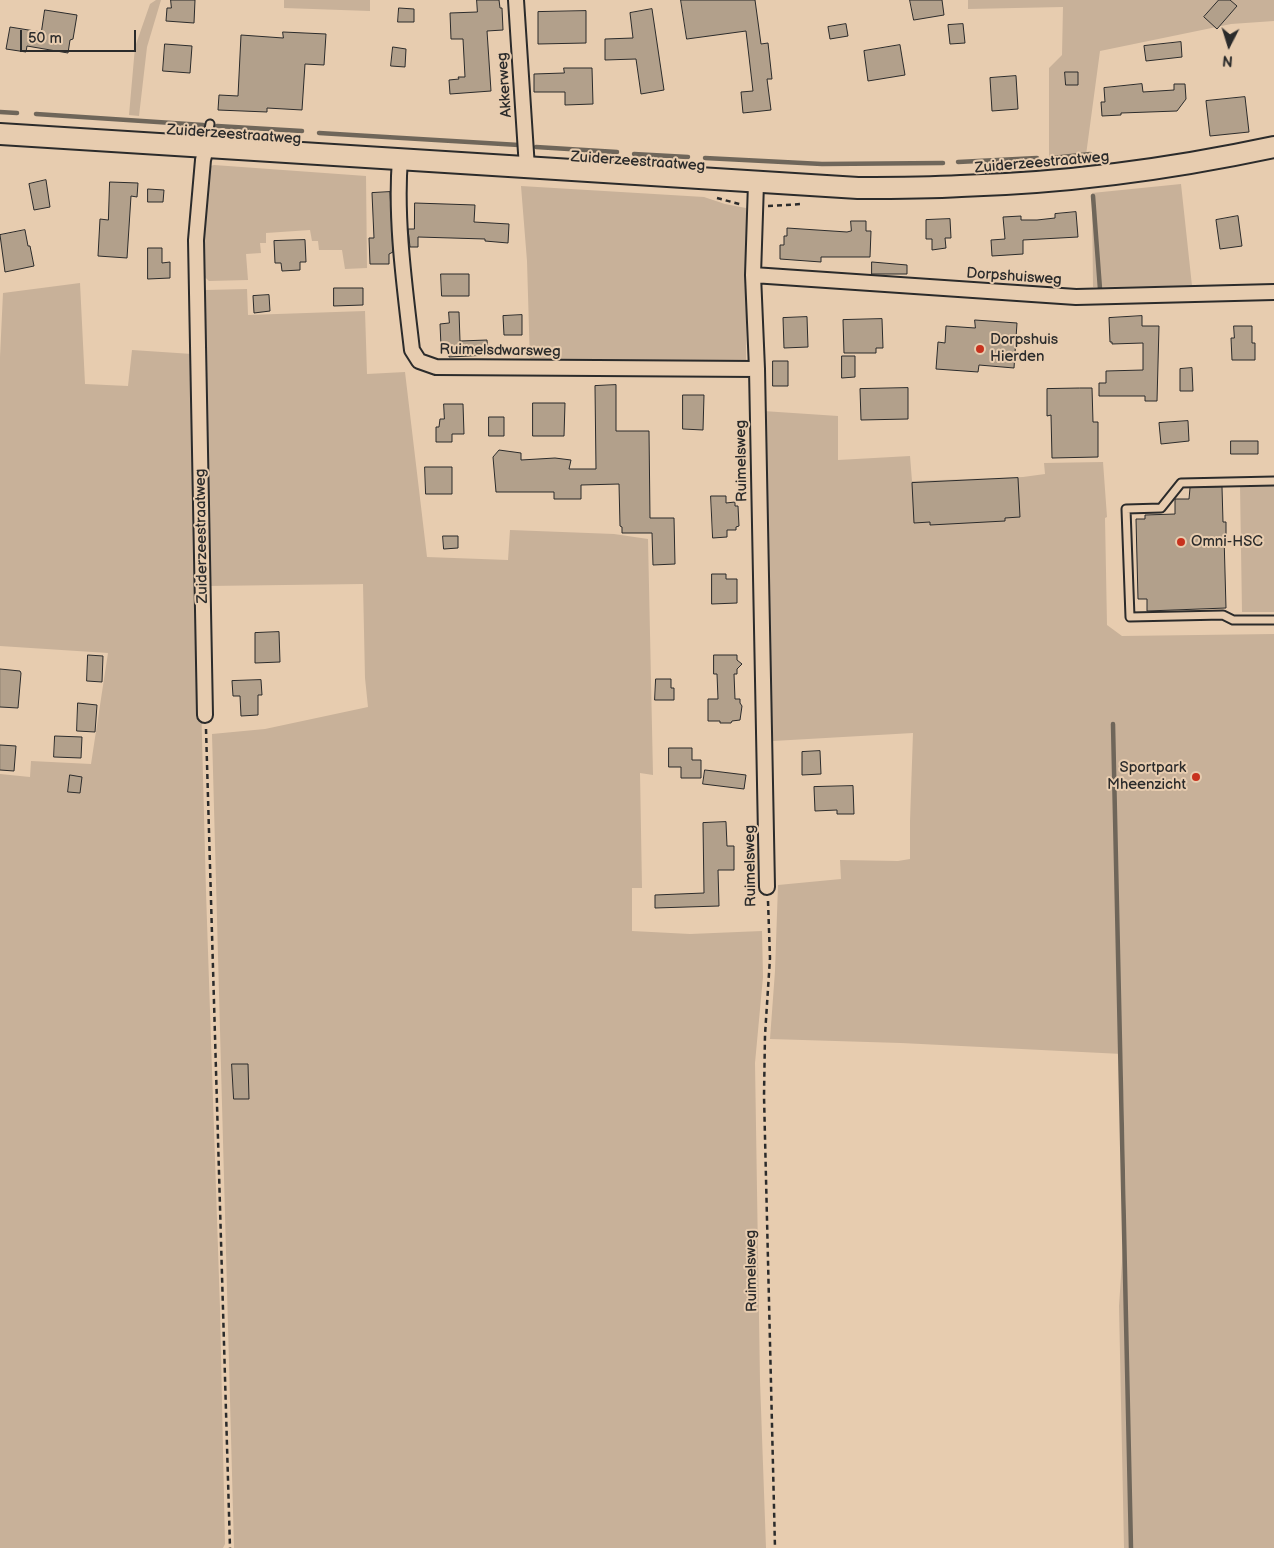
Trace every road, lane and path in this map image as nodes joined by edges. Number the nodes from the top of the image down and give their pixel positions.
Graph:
1 (516, 0) edge
2 (210, 124) dead end
3 (0, 134) edge
4 (1274, 147) edge
5 (206, 148) junction
6 (400, 159) junction
7 (527, 168) junction
8 (756, 183) junction
9 (753, 275) junction
10 (1274, 292) edge
11 (757, 369) junction
12 (1274, 481) edge
13 (1274, 620) edge
14 (205, 715) joint
15 (767, 887) joint
16 (230, 1548) edge
17 (775, 1548) edge

1 - 7 street, Akkerweg
2 - 5 lane
3 - 5 main road, Zuiderzeestraatweg
4 - 8 main road, Zuiderzeestraatweg
5 - 6 main road, Zuiderzeestraatweg
5 - 14 street, Zuiderzeestraatweg
6 - 7 main road, Zuiderzeestraatweg
6 - 11 street, Ruimelsdwarsweg
7 - 8 main road, Zuiderzeestraatweg
8 - 9 street, Ruimelsweg
9 - 10 street, Dorpshuisweg
9 - 11 street, Ruimelsweg
11 - 15 street, Ruimelsweg
12 - 13 lane
14 - 16 path
15 - 17 path, Ruimelsweg

